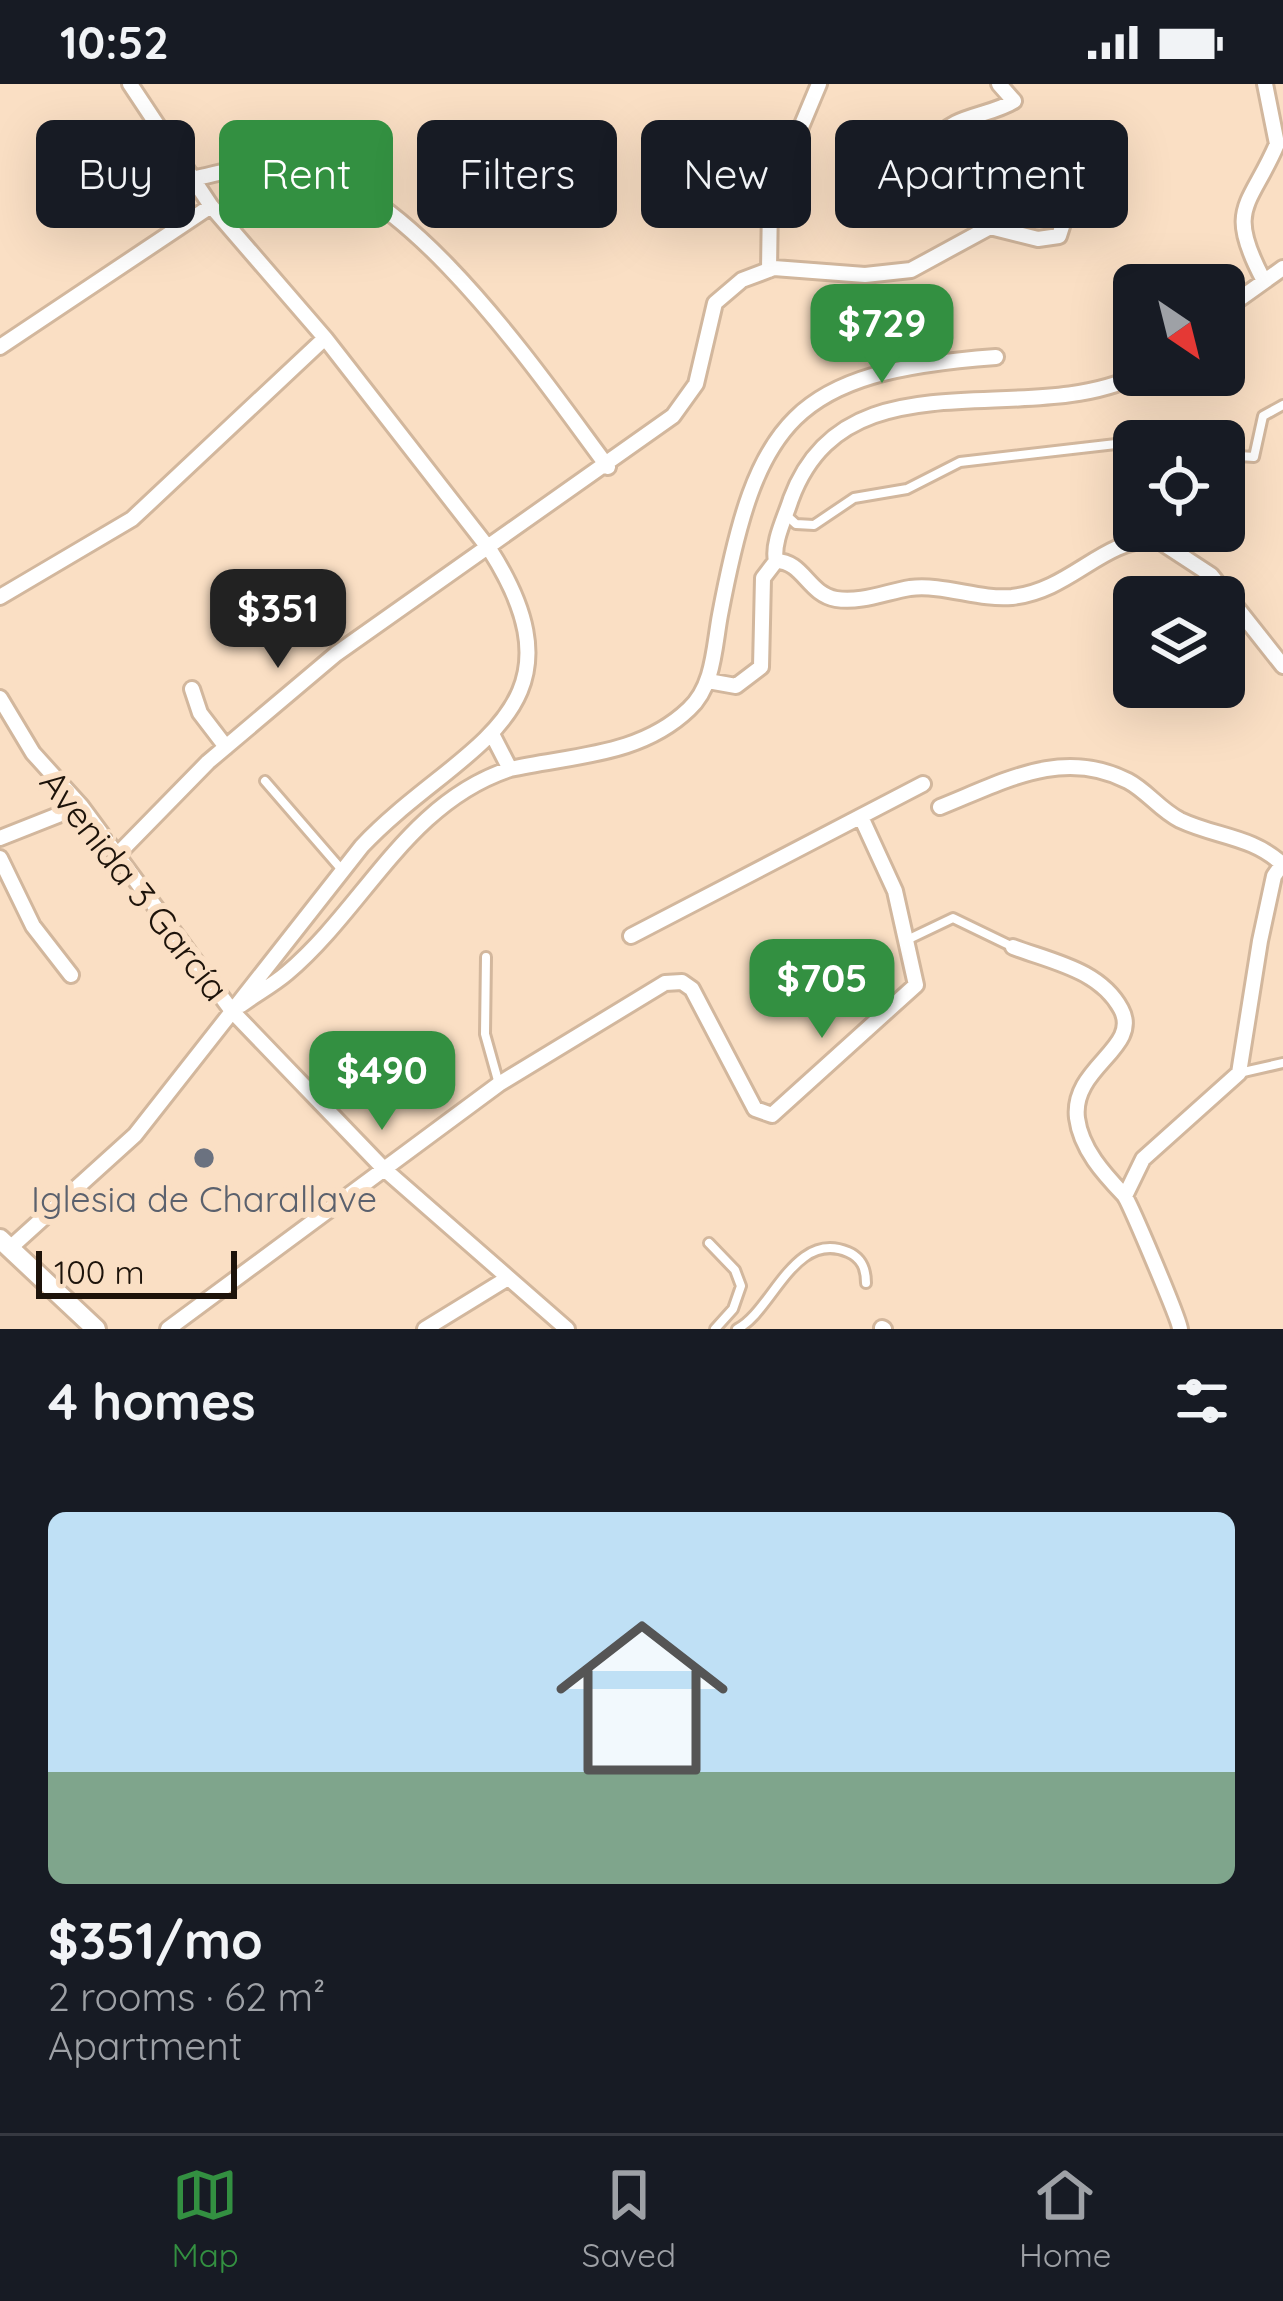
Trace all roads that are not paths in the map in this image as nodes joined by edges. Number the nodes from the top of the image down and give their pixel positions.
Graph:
1 (130, 84) edge
2 (819, 84) edge
3 (999, 84) edge
4 (1265, 84) edge
5 (153, 120) edge
6 (195, 179) edge
7 (195, 183) edge
8 (212, 206) junction
9 (1283, 268) edge
10 (769, 270) junction
11 (1263, 279) junction
12 (1245, 293) edge
13 (326, 338) junction
14 (0, 347) edge
15 (996, 357) dead end
16 (1113, 381) edge
17 (1283, 405) edge
18 (1113, 444) edge
19 (1245, 456) edge
20 (608, 466) junction
21 (786, 515) junction
22 (490, 550) junction
23 (776, 561) junction
24 (0, 597) edge
25 (1283, 666) edge
26 (708, 681) junction
27 (192, 689) dead end
28 (0, 698) edge
29 (493, 736) junction
30 (226, 747) junction
31 (510, 769) junction
32 (265, 781) dead end
33 (923, 784) dead end
34 (81, 806) junction
35 (940, 807) dead end
36 (862, 817) junction
37 (0, 838) edge
38 (117, 855) junction
39 (0, 858) edge
40 (1283, 864) edge
41 (342, 870) junction
42 (631, 936) dead end
43 (909, 939) junction
44 (1013, 947) joint
45 (486, 958) dead end
46 (71, 975) dead end
47 (232, 1011) junction
48 (1283, 1063) edge
49 (1238, 1073) junction
50 (499, 1084) junction
51 (383, 1168) junction
52 (1125, 1196) junction
53 (710, 1243) dead end
54 (5, 1244) edge
55 (508, 1278) junction
56 (866, 1283) dead end
57 (717, 1328) edge
58 (96, 1329) edge
59 (168, 1329) edge
60 (425, 1329) edge
61 (567, 1329) edge
62 (737, 1329) edge
63 (1180, 1329) edge

1 - 5 street
2 - 10 street
3 - 10 street
4 - 11 street
6 - 20 street
7 - 8 street
8 - 13 street
8 - 14 street
9 - 11 street
10 - 20 street
11 - 12 street
13 - 22 street
13 - 24 street
15 - 26 street
16 - 21 street
17 - 19 lane
18 - 21 lane
20 - 22 street
21 - 23 street
22 - 29 street
22 - 30 street
23 - 25 street
23 - 26 street
26 - 31 street
27 - 30 street
28 - 34 street, Avenida 3 García
29 - 31 street
29 - 41 street
30 - 38 street
31 - 47 street
32 - 41 lane
33 - 36 street
34 - 37 street
34 - 38 street, Avenida 3 García
35 - 40 street
36 - 42 street
36 - 43 street
38 - 47 street, Avenida 3 García
39 - 46 street
40 - 49 street
41 - 47 street
43 - 44 lane
43 - 50 street
44 - 52 street
45 - 50 lane
47 - 51 street, Avenida 3 García
47 - 54 street
48 - 49 lane
49 - 52 street
50 - 51 street
51 - 55 street, Avenida 3 García
51 - 59 street
52 - 63 street
53 - 57 lane
54 - 58 street
55 - 60 street
55 - 61 street, Avenida 3 García
56 - 62 lane

